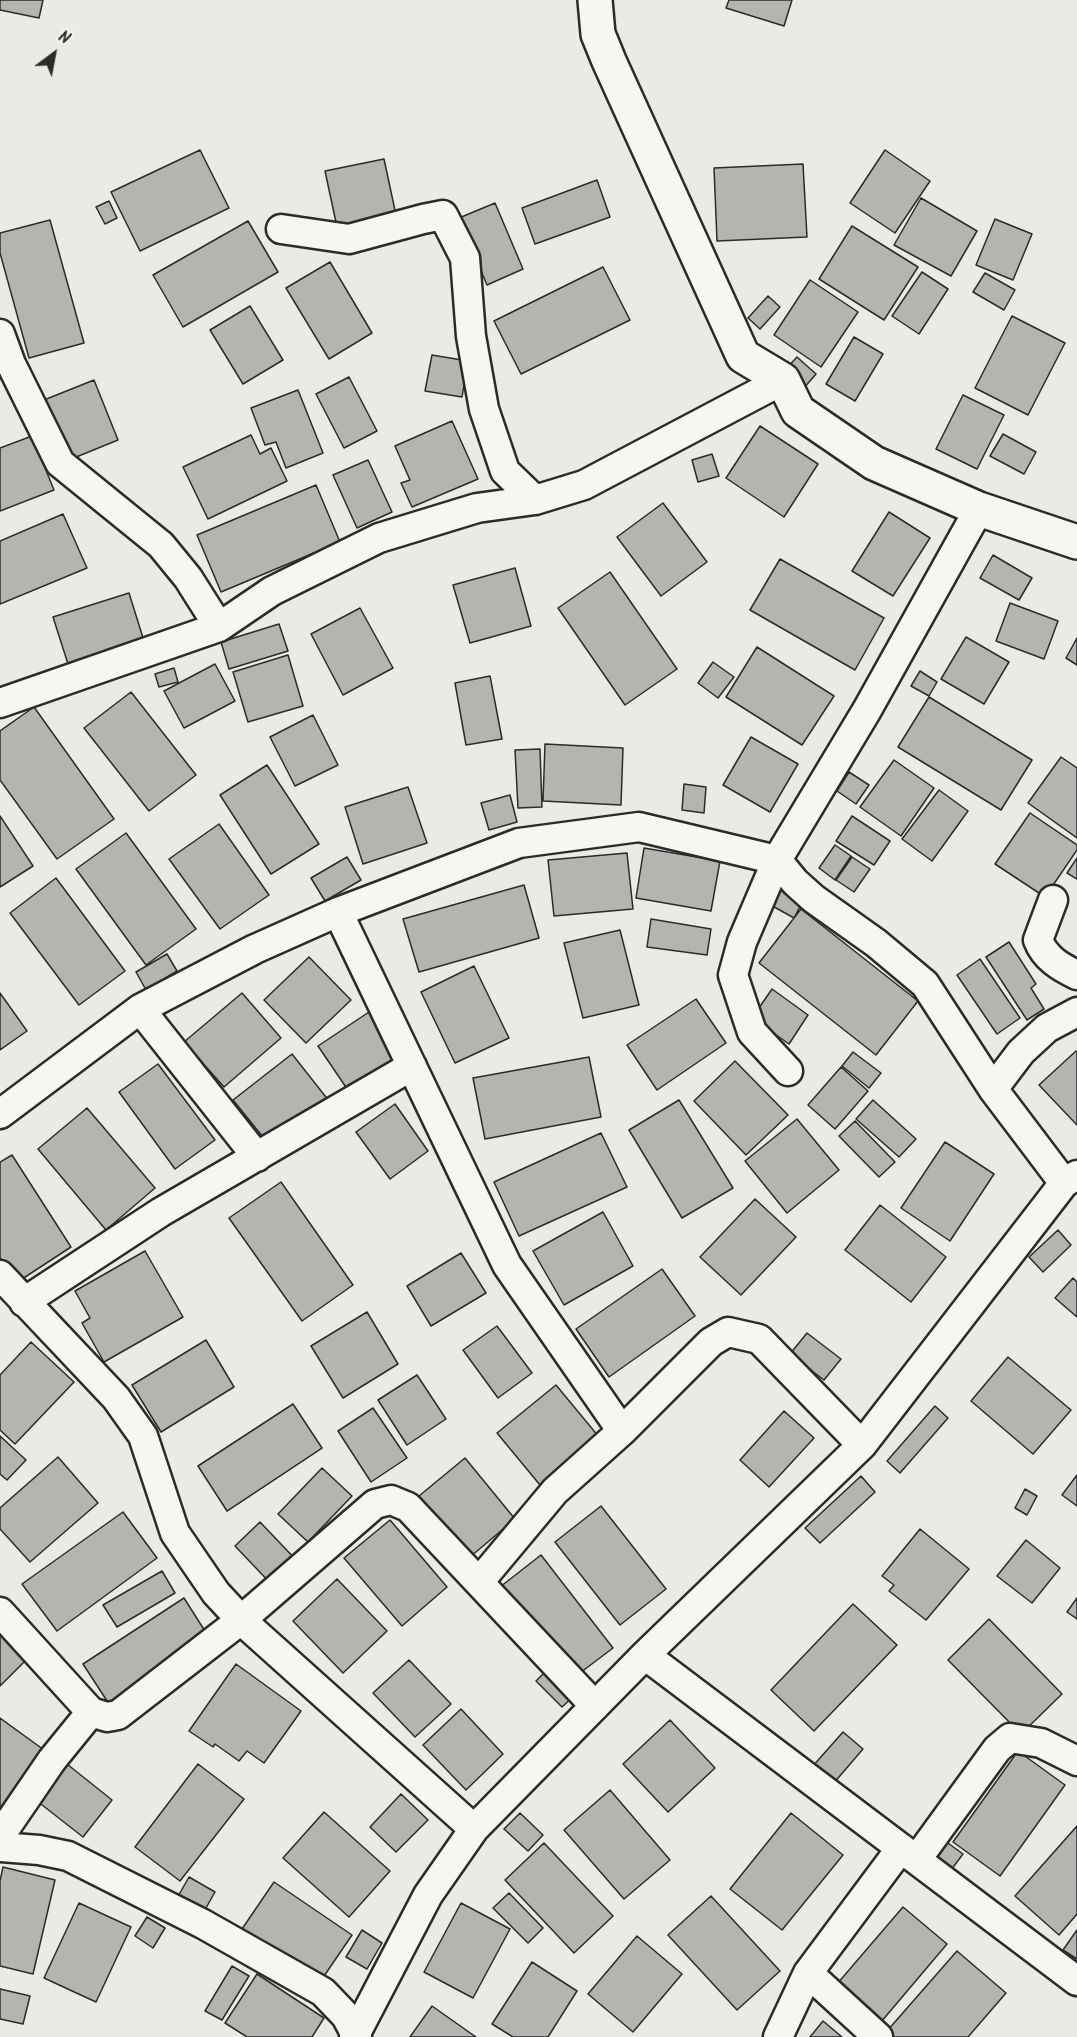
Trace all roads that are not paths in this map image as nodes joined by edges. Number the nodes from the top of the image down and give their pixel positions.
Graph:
1 (595, 0) edge
2 (281, 229) dead end
3 (0, 334) edge
4 (783, 380) junction
5 (535, 500) junction
6 (979, 509) junction
7 (1077, 542) edge
8 (219, 627) junction
9 (0, 703) edge
10 (777, 860) junction
11 (1053, 900) dead end
12 (338, 912) junction
13 (1077, 975) edge
14 (140, 1009) junction
15 (1077, 1012) edge
16 (412, 1066) junction
17 (788, 1071) dead end
18 (993, 1089) junction
19 (0, 1114) edge
20 (257, 1157) junction
21 (1070, 1179) edge
22 (0, 1275) edge
23 (24, 1302) junction
24 (622, 1431) junction
25 (862, 1445) junction
26 (479, 1582) junction
27 (0, 1612) edge
28 (241, 1620) junction
29 (645, 1655) junction
30 (595, 1707) junction
31 (91, 1712) junction
32 (1076, 1759) edge
33 (474, 1828) junction
34 (0, 1836) edge
35 (0, 1847) edge
36 (909, 1853) junction
37 (808, 1973) junction
38 (1077, 1981) edge
39 (356, 2037) edge
40 (778, 2037) edge
41 (878, 2037) edge

1 - 4 street
2 - 5 street
3 - 8 street
4 - 5 street
4 - 6 street
5 - 8 street
6 - 7 street
6 - 10 street
8 - 9 street
10 - 12 street
10 - 17 street
10 - 18 street
11 - 13 street
12 - 14 street
12 - 16 street
14 - 19 street
14 - 20 street
15 - 18 street
16 - 20 street
16 - 24 street
18 - 21 street
20 - 23 street
21 - 25 street
22 - 23 street
23 - 28 street
24 - 25 street
24 - 26 street
25 - 29 street
26 - 28 street
26 - 30 street
27 - 31 street
28 - 31 street
28 - 33 street
29 - 30 street
29 - 36 street
30 - 33 street
31 - 34 street
32 - 36 street
33 - 39 street
35 - 39 street
36 - 37 street
36 - 38 street
37 - 40 street
37 - 41 street

